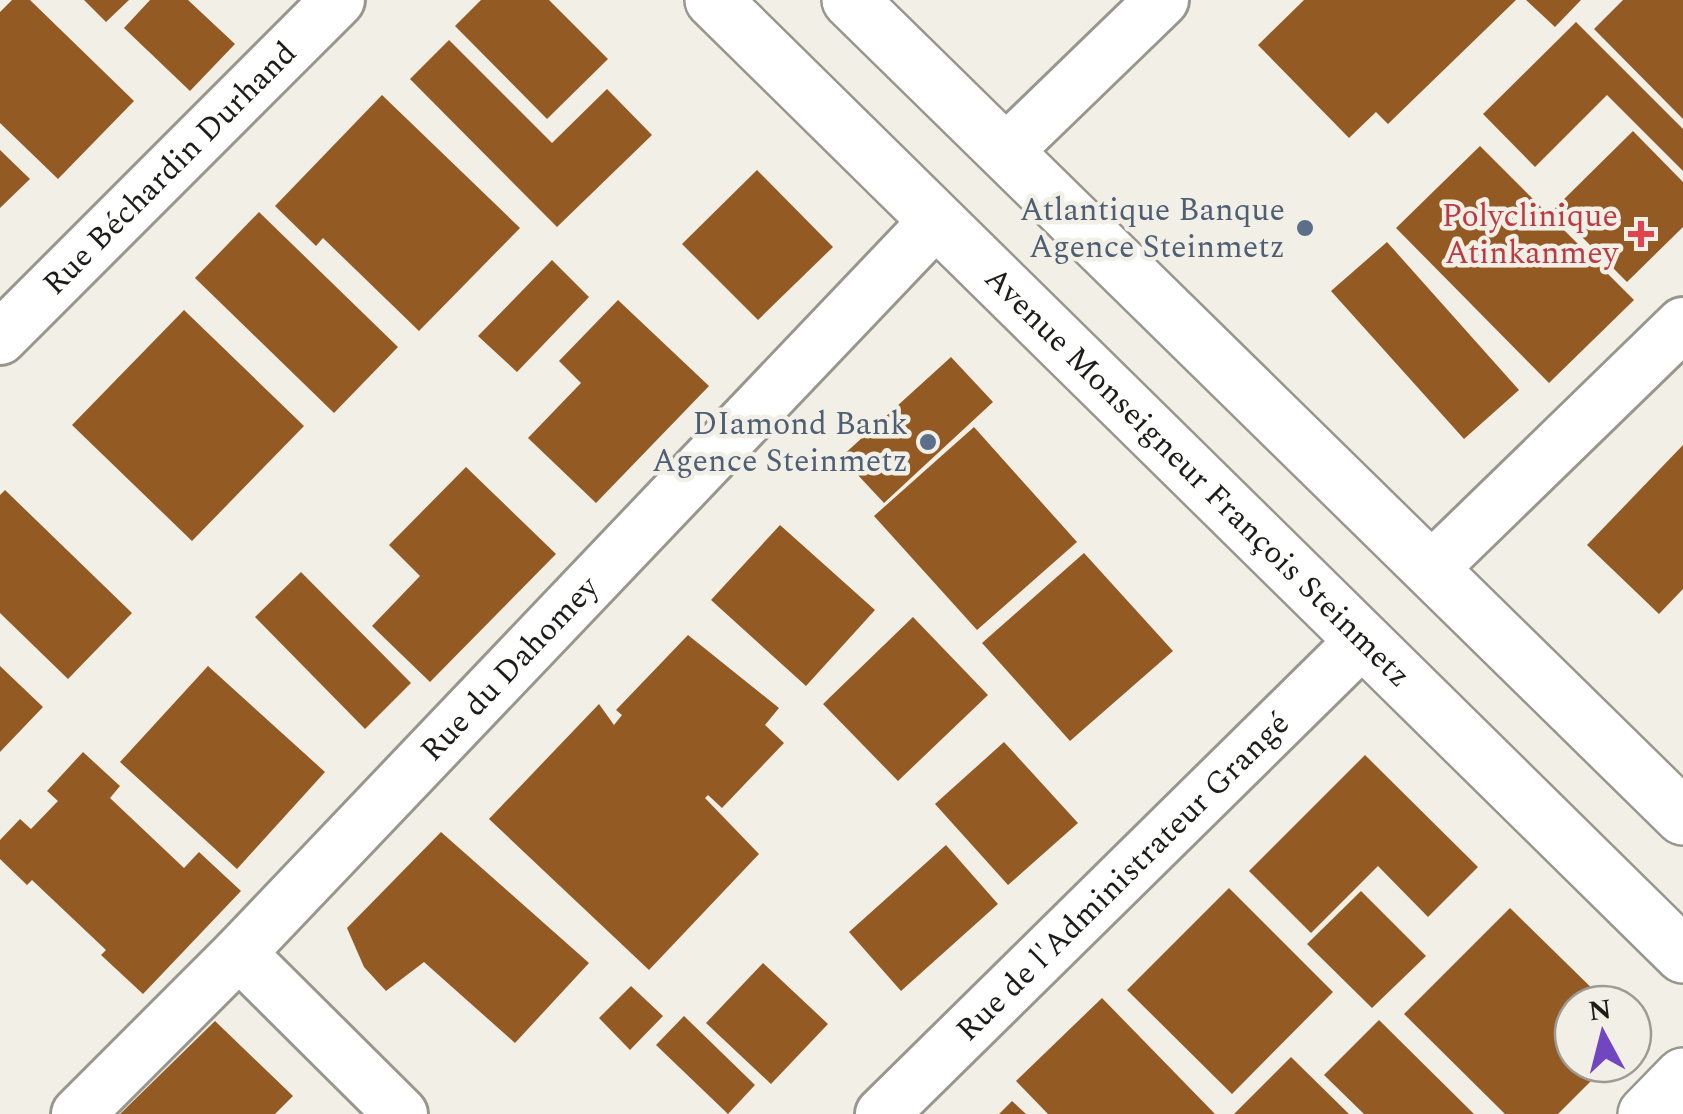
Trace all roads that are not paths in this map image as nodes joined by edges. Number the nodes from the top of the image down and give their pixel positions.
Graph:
1 (338, 0) edge
2 (713, 0) edge
3 (850, 0) edge
4 (1162, 0) edge
5 (1004, 152) junction
6 (936, 221) junction
7 (1683, 324) edge
8 (0, 338) edge
9 (1431, 569) junction
10 (1363, 640) junction
11 (1683, 817) edge
12 (239, 953) junction
13 (1683, 955) edge
14 (1683, 1076) edge
15 (78, 1114) edge
16 (401, 1114) edge
17 (882, 1114) edge
18 (1646, 1114) edge

1 - 8 street, Rue Béchardin Durhand
2 - 6 main road, Avenue Monseigneur François Steinmetz
3 - 5 main road
4 - 5 street
5 - 9 main road
6 - 10 main road, Avenue Monseigneur François Steinmetz
6 - 12 street, Rue du Dahomey
7 - 9 street
9 - 11 main road
10 - 13 main road, Avenue Monseigneur François Steinmetz
10 - 17 street, Rue de l'Administrateur Grangé
12 - 15 street, Rue du Dahomey
12 - 16 street
14 - 18 main road

